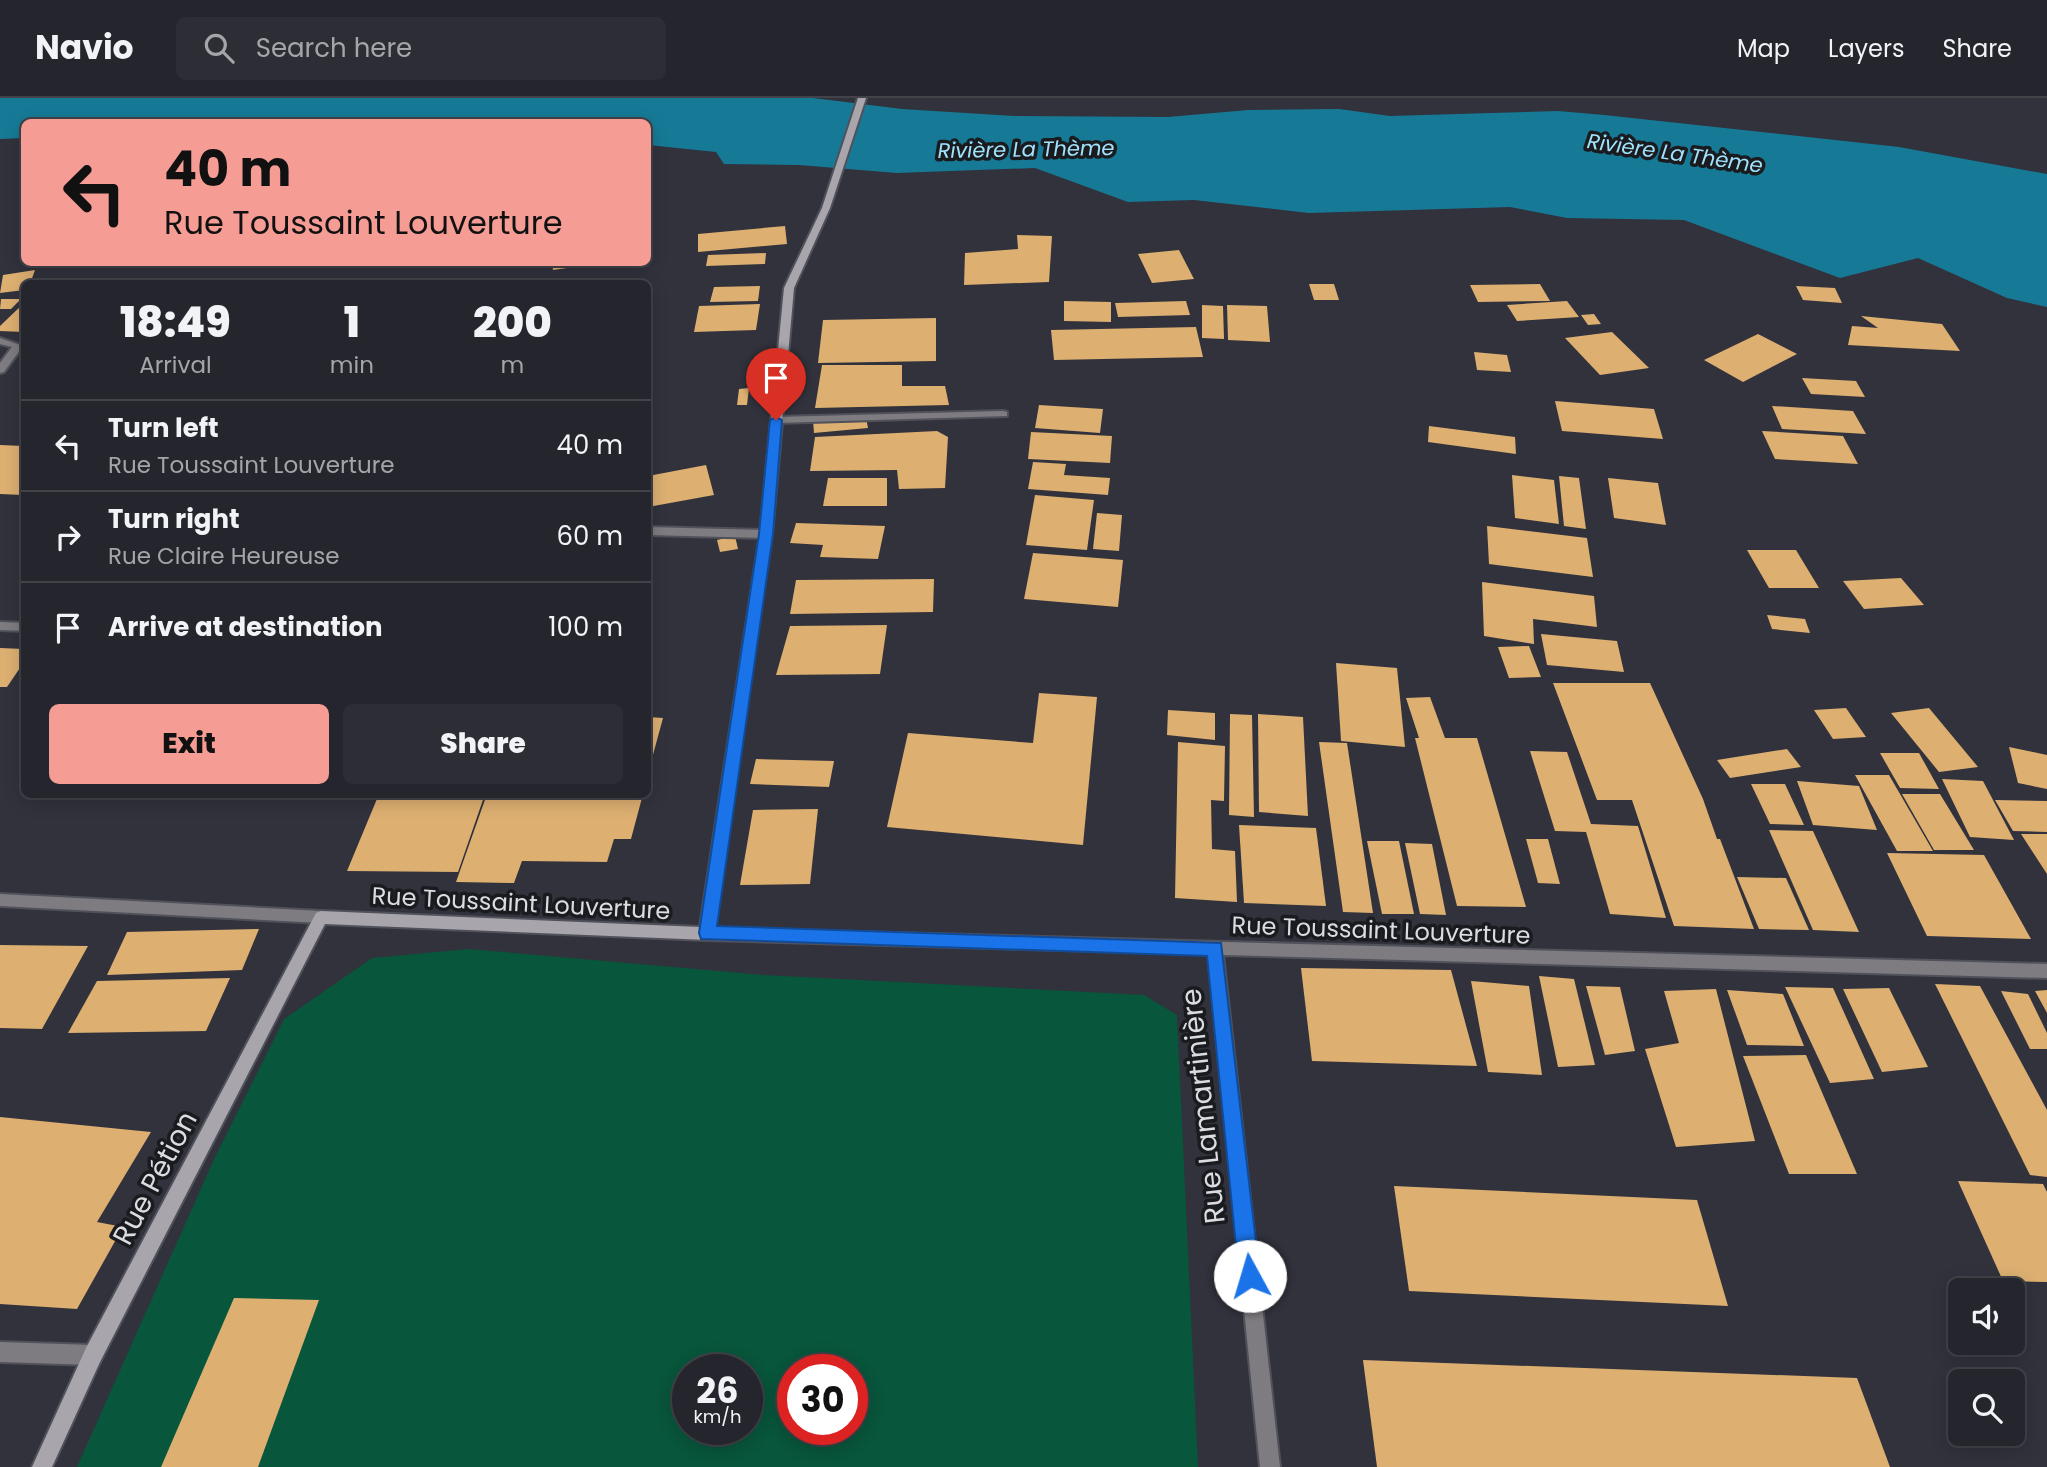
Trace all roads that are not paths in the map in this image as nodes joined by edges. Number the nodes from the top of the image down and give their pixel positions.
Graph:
1 (862, 98) edge
2 (0, 341) edge
3 (0, 370) edge
4 (1003, 414) dead end
5 (776, 420) junction
6 (651, 531) edge
7 (766, 534) junction
8 (0, 626) edge
9 (21, 626) edge
10 (0, 900) edge
11 (321, 917) junction
12 (707, 933) junction
13 (1215, 949) junction
14 (2047, 971) edge
15 (0, 1352) edge
16 (93, 1355) junction
17 (43, 1467) edge
18 (1270, 1467) edge

1 - 5 main road
2 - 3 street
4 - 5 street
5 - 7 main road
6 - 7 street
7 - 12 main road
8 - 9 street
10 - 11 street, Rue Toussaint Louverture
11 - 12 main road, Rue Toussaint Louverture
11 - 16 main road, Rue Pétion
12 - 13 street, Rue Toussaint Louverture
13 - 14 street, Rue Toussaint Louverture
13 - 18 street, Rue Lamartinière
15 - 16 street
16 - 17 main road, Rue Pétion

